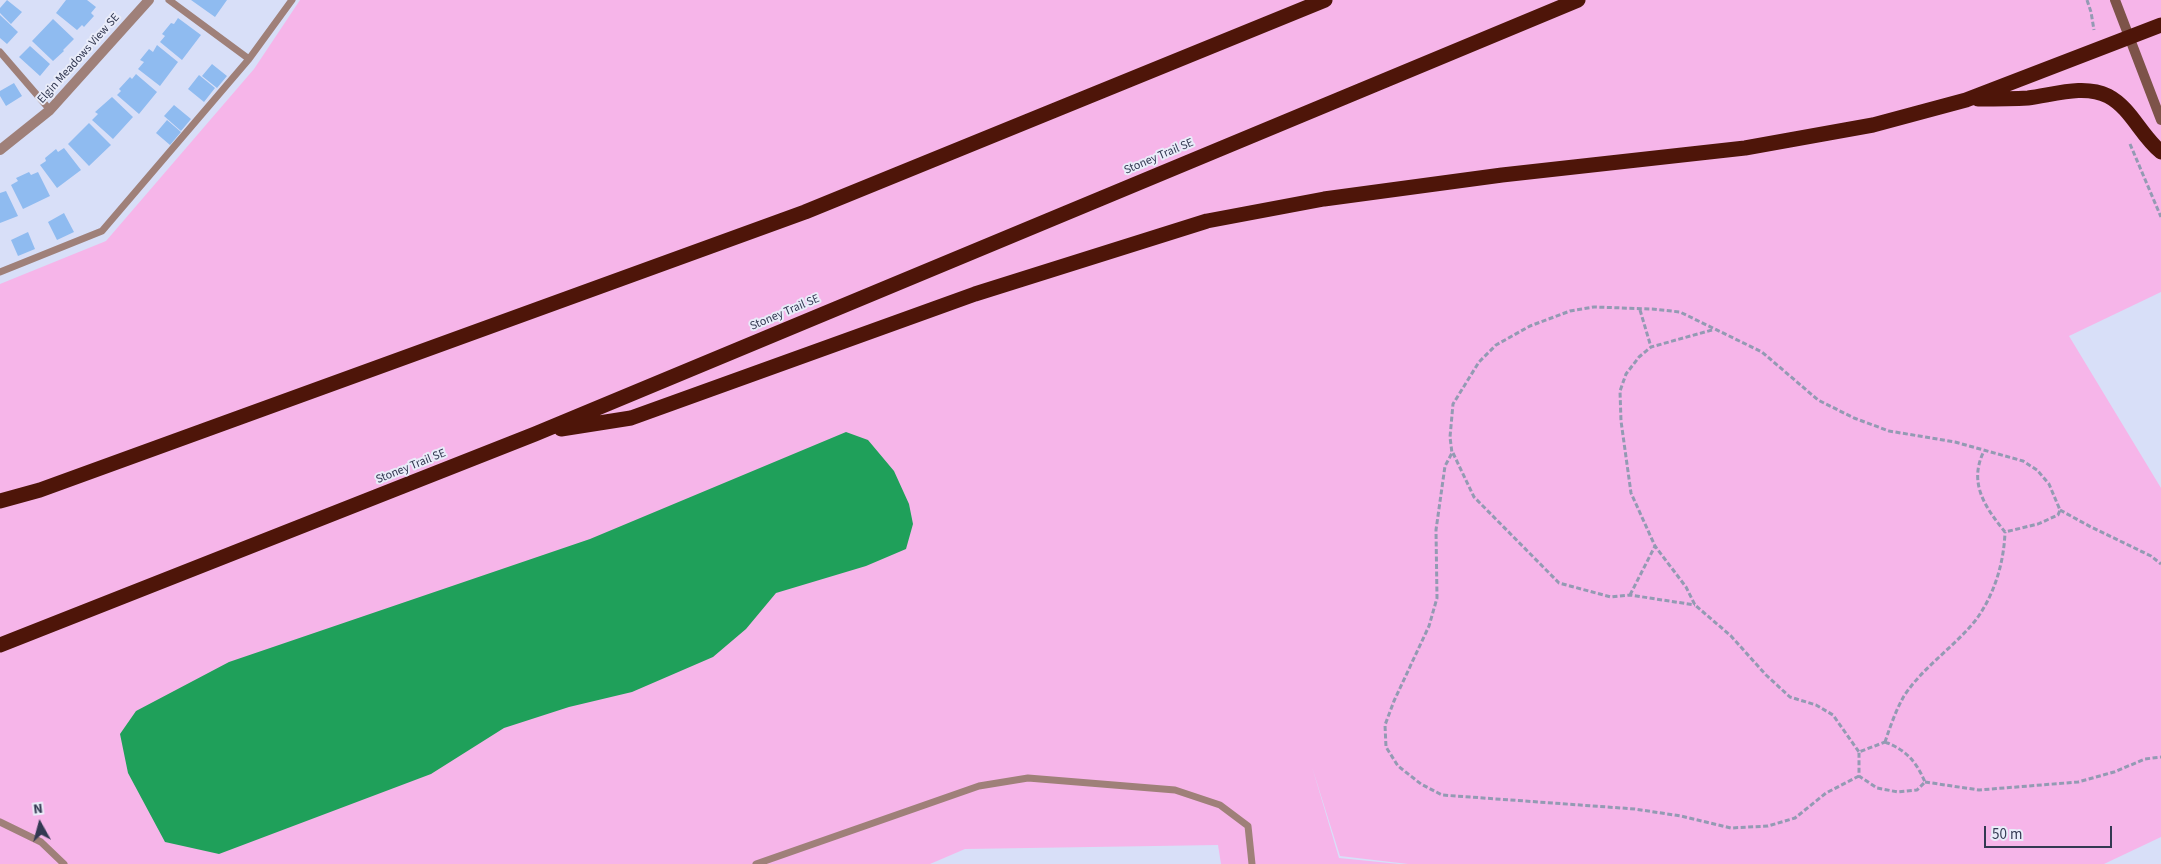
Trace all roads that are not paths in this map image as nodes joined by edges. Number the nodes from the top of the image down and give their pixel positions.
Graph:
1 (148, 0) edge
2 (169, 0) edge
3 (292, 0) edge
4 (1325, 0) edge
5 (1578, 0) edge
6 (2115, 0) edge
7 (2161, 25) edge
8 (2129, 37) junction
9 (0, 52) edge
10 (249, 59) junction
11 (1966, 100) junction
12 (50, 110) junction
13 (2161, 120) edge
14 (0, 150) edge
15 (2161, 152) edge
16 (0, 272) edge
17 (535, 434) junction
18 (40, 490) junction
19 (0, 501) edge
20 (0, 508) edge
21 (0, 645) edge
22 (0, 822) edge
23 (64, 864) edge
24 (756, 864) edge
25 (1252, 864) edge

1 - 12 street, Elgin Meadows View SE
2 - 10 lane
3 - 10 lane
4 - 18 highway
5 - 17 highway, Stoney Trail SE
6 - 8 main road
7 - 8 highway
8 - 11 highway
8 - 13 main road
9 - 12 lane
10 - 16 lane
11 - 15 highway
11 - 17 highway
12 - 14 street, Elgin Meadows View SE
17 - 21 highway, Stoney Trail SE
18 - 19 highway
18 - 20 highway
22 - 23 lane
24 - 25 lane

